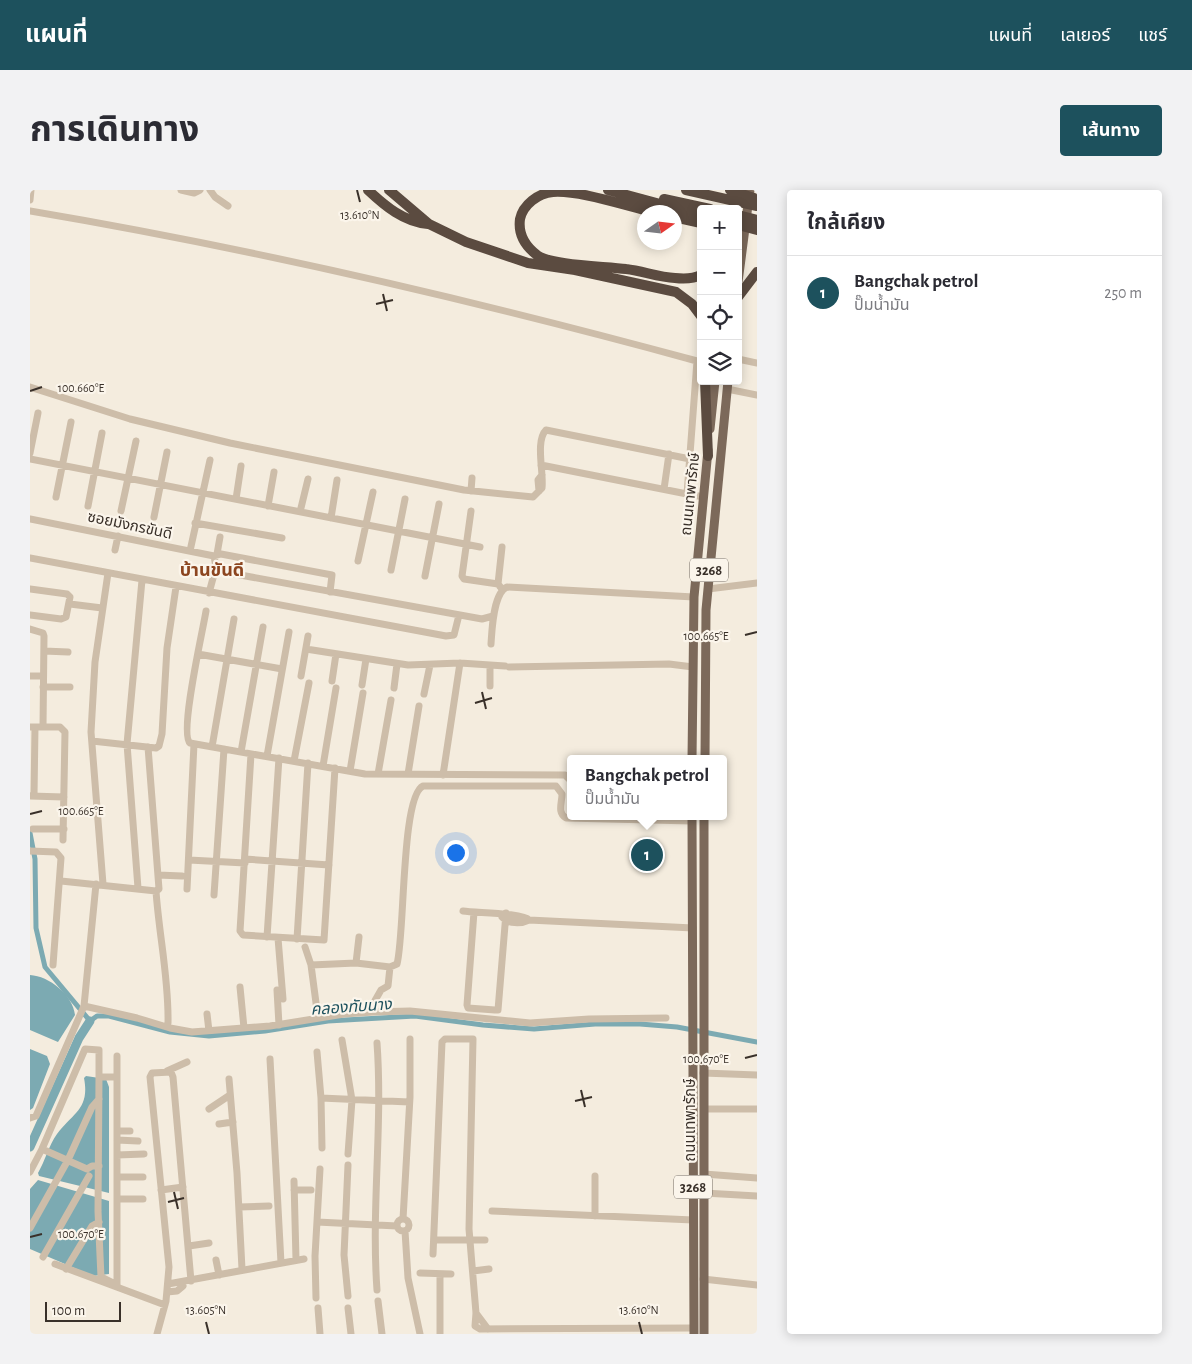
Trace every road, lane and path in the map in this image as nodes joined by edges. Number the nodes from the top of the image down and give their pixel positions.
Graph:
1 (31, 190) edge
2 (181, 190) edge
3 (200, 190) edge
4 (210, 190) edge
5 (368, 190) edge
6 (389, 190) edge
7 (608, 190) edge
8 (626, 190) edge
9 (686, 190) edge
10 (730, 190) edge
11 (738, 190) edge
12 (750, 190) edge
13 (757, 199) edge
14 (30, 200) edge
15 (736, 205) edge
16 (228, 206) dead end
17 (697, 206) edge
18 (757, 206) edge
19 (637, 208) edge
20 (30, 211) edge
21 (697, 214) edge
22 (742, 216) edge
23 (682, 219) edge
24 (757, 220) edge
25 (697, 222) edge
26 (429, 224) junction
27 (742, 226) edge
28 (757, 230) edge
29 (742, 233) edge
30 (757, 236) edge
31 (742, 251) edge
32 (757, 272) edge
33 (697, 276) edge
34 (740, 295) edge
35 (697, 311) edge
36 (742, 360) edge
37 (757, 363) edge
38 (706, 385) edge
39 (715, 385) edge
40 (727, 385) edge
41 (30, 387) edge
42 (757, 394) edge
43 (38, 413) dead end
44 (71, 422) dead end
45 (102, 433) dead end
46 (136, 441) dead end
47 (167, 452) dead end
48 (30, 453) edge
49 (669, 454) junction
50 (708, 456) junction
51 (30, 459) edge
52 (690, 459) junction
53 (210, 460) dead end
54 (62, 465) junction
55 (540, 465) junction
56 (241, 466) dead end
57 (95, 471) junction
58 (274, 472) dead end
59 (128, 478) junction
60 (472, 478) dead end
61 (308, 479) dead end
62 (337, 480) dead end
63 (160, 484) junction
64 (664, 489) junction
65 (471, 491) junction
66 (202, 492) junction
67 (373, 492) dead end
68 (687, 494) junction
69 (56, 497) dead end
70 (704, 497) junction
71 (236, 499) junction
72 (406, 499) dead end
73 (439, 504) dead end
74 (88, 506) dead end
75 (268, 506) junction
76 (121, 511) dead end
77 (472, 511) dead end
78 (300, 512) junction
79 (154, 518) dead end
80 (331, 518) junction
81 (30, 519) edge
82 (195, 523) junction
83 (366, 525) junction
84 (399, 531) junction
85 (118, 536) junction
86 (220, 537) dead end
87 (282, 538) dead end
88 (431, 538) junction
89 (465, 545) junction
90 (502, 546) dead end
91 (480, 547) dead end
92 (115, 550) dead end
93 (190, 551) junction
94 (216, 555) junction
95 (30, 558) edge
96 (358, 561) dead end
97 (216, 567) junction
98 (391, 570) dead end
99 (108, 573) junction
100 (425, 576) dead end
101 (142, 580) junction
102 (757, 583) edge
103 (500, 586) junction
104 (176, 587) junction
105 (30, 589) edge
106 (708, 589) junction
107 (330, 592) junction
108 (210, 593) junction
109 (694, 597) junction
110 (70, 604) junction
111 (102, 608) junction
112 (206, 611) dead end
113 (30, 615) edge
114 (458, 616) junction
115 (493, 616) junction
116 (234, 619) dead end
117 (263, 627) dead end
118 (30, 629) edge
119 (289, 632) dead end
120 (308, 636) dead end
121 (491, 644) dead end
122 (306, 649) junction
123 (44, 651) junction
124 (68, 652) dead end
125 (198, 654) junction
126 (336, 654) junction
127 (227, 659) junction
128 (366, 659) junction
129 (256, 664) junction
130 (397, 664) junction
131 (460, 664) junction
132 (430, 665) junction
133 (490, 665) junction
134 (693, 667) junction
135 (282, 669) junction
136 (30, 676) edge
137 (43, 676) junction
138 (302, 676) dead end
139 (308, 683) dead end
140 (490, 686) dead end
141 (43, 687) junction
142 (70, 687) dead end
143 (394, 688) dead end
144 (424, 694) dead end
145 (392, 700) dead end
146 (419, 706) dead end
147 (32, 727) edge
148 (43, 727) junction
149 (92, 742) junction
150 (127, 744) junction
151 (194, 744) junction
152 (148, 747) junction
153 (212, 747) junction
154 (692, 748) junction
155 (705, 748) junction
156 (224, 749) junction
157 (241, 752) junction
158 (251, 754) junction
159 (692, 755) edge
160 (705, 755) edge
161 (267, 756) junction
162 (279, 758) junction
163 (294, 761) junction
164 (308, 763) junction
165 (323, 766) junction
166 (334, 768) junction
167 (350, 771) junction
168 (378, 774) junction
169 (408, 774) junction
170 (443, 775) junction
171 (567, 778) edge
172 (32, 796) edge
173 (64, 796) junction
174 (567, 818) edge
175 (692, 820) edge
176 (704, 820) edge
177 (33, 829) dead end
178 (64, 829) junction
179 (63, 840) dead end
180 (30, 851) edge
181 (189, 860) junction
182 (245, 861) junction
183 (273, 861) junction
184 (216, 862) junction
185 (301, 863) junction
186 (329, 865) junction
187 (158, 875) junction
188 (182, 876) dead end
189 (61, 881) junction
190 (99, 884) junction
191 (138, 888) junction
192 (188, 888) dead end
193 (156, 891) junction
194 (214, 895) dead end
195 (463, 911) dead end
196 (474, 912) junction
197 (503, 916) junction
198 (693, 928) junction
199 (267, 937) junction
200 (278, 938) junction
201 (359, 938) dead end
202 (297, 939) junction
203 (305, 947) dead end
204 (356, 963) junction
205 (53, 965) dead end
206 (311, 965) junction
207 (390, 967) junction
208 (240, 986) dead end
209 (277, 990) dead end
210 (284, 998) dead end
211 (373, 1004) dead end
212 (84, 1006) junction
213 (207, 1014) dead end
214 (318, 1018) junction
215 (666, 1018) dead end
216 (168, 1023) dead end
217 (279, 1025) junction
218 (244, 1028) junction
219 (209, 1031) junction
220 (410, 1039) dead end
221 (342, 1040) dead end
222 (377, 1043) dead end
223 (317, 1052) dead end
224 (117, 1056) dead end
225 (270, 1059) dead end
226 (186, 1062) dead end
227 (167, 1071) junction
228 (704, 1073) junction
229 (757, 1075) edge
230 (99, 1077) junction
231 (116, 1077) junction
232 (229, 1079) dead end
233 (230, 1095) junction
234 (99, 1098) junction
235 (321, 1098) junction
236 (352, 1100) junction
237 (380, 1101) junction
238 (409, 1102) junction
239 (208, 1109) dead end
240 (704, 1109) junction
241 (757, 1109) edge
242 (30, 1118) edge
243 (233, 1122) junction
244 (218, 1124) dead end
245 (117, 1131) junction
246 (130, 1131) dead end
247 (117, 1140) junction
248 (138, 1141) dead end
249 (322, 1148) dead end
250 (42, 1149) junction
251 (144, 1154) dead end
252 (348, 1154) dead end
253 (117, 1155) junction
254 (68, 1160) junction
255 (348, 1165) dead end
256 (99, 1166) junction
257 (320, 1169) dead end
258 (30, 1172) edge
259 (88, 1172) junction
260 (704, 1174) junction
261 (98, 1176) junction
262 (595, 1176) dead end
263 (118, 1177) junction
264 (143, 1177) dead end
265 (757, 1178) edge
266 (294, 1181) dead end
267 (183, 1187) junction
268 (161, 1190) junction
269 (294, 1190) junction
270 (311, 1190) dead end
271 (704, 1193) junction
272 (757, 1196) edge
273 (118, 1199) junction
274 (143, 1199) dead end
275 (269, 1206) dead end
276 (239, 1207) junction
277 (492, 1211) dead end
278 (594, 1216) junction
279 (403, 1220) junction
280 (693, 1220) junction
281 (99, 1222) junction
282 (317, 1222) junction
283 (345, 1223) junction
284 (374, 1224) junction
285 (397, 1226) junction
286 (30, 1228) edge
287 (405, 1231) junction
288 (435, 1240) junction
289 (485, 1240) dead end
290 (470, 1241) junction
291 (209, 1243) dead end
292 (189, 1246) junction
293 (433, 1254) dead end
294 (43, 1257) dead end
295 (216, 1260) dead end
296 (281, 1263) junction
297 (55, 1264) dead end
298 (66, 1269) junction
299 (242, 1269) junction
300 (489, 1269) dead end
301 (473, 1271) junction
302 (420, 1273) dead end
303 (440, 1274) junction
304 (451, 1274) dead end
305 (219, 1275) junction
306 (703, 1279) junction
307 (191, 1281) junction
308 (757, 1285) edge
309 (117, 1286) junction
310 (183, 1286) dead end
311 (168, 1288) junction
312 (377, 1290) dead end
313 (348, 1296) dead end
314 (316, 1298) dead end
315 (378, 1301) dead end
316 (165, 1304) junction
317 (318, 1308) dead end
318 (348, 1308) dead end
319 (694, 1331) edge
320 (158, 1334) edge
321 (320, 1334) edge
322 (351, 1334) edge
323 (382, 1334) edge
324 (420, 1334) edge
325 (440, 1334) edge
326 (704, 1334) edge

1 - 14 street
2 - 3 street
4 - 16 street
5 - 26 highway
6 - 26 highway
7 - 21 highway
8 - 17 highway
9 - 18 highway, bridge
10 - 13 highway, bridge
11 - 15 main road
12 - 31 main road
19 - 33 highway
20 - 52 street
22 - 24 highway, bridge
23 - 25 highway
26 - 35 highway
27 - 28 highway, bridge
29 - 30 highway
32 - 34 highway
36 - 37 street
38 - 50 highway
39 - 50 main road, ถนนเทพารักษ์ / 3268
40 - 42 street
40 - 106 main road, ถนนเทพารักษ์ / 3268
41 - 65 street
43 - 48 street
44 - 54 street
45 - 57 street
46 - 59 street
47 - 63 street
49 - 52 street
49 - 55 street
49 - 64 street
50 - 70 main road, ถนนเทพารักษ์ / 3268
51 - 54 street
52 - 68 street
53 - 66 street
54 - 57 street
54 - 69 street
55 - 64 street
55 - 65 street
56 - 71 street
57 - 59 street
57 - 74 street
58 - 75 street
59 - 63 street
59 - 76 street
60 - 65 street
61 - 78 street
62 - 80 street
63 - 66 street
63 - 79 street
64 - 68 street
66 - 71 street
66 - 82 street
67 - 83 street
68 - 70 street
70 - 109 main road, ถนนเทพารักษ์ / 3268
71 - 75 street
72 - 84 street
73 - 88 street
75 - 78 street
77 - 89 street
78 - 80 street
80 - 83 street
81 - 85 street, ซอยมังกรขันดี
82 - 87 street
82 - 93 street
83 - 84 street
83 - 96 street
84 - 88 street
84 - 98 street
85 - 92 street
85 - 93 street, ซอยมังกรขันดี
86 - 94 street
88 - 89 street
88 - 100 street
89 - 91 street
89 - 103 street
90 - 103 street
93 - 94 street, ซอยมังกรขันดี
94 - 97 street
94 - 107 street, ซอยมังกรขันดี
95 - 99 street
97 - 107 street
97 - 108 street
99 - 101 street
99 - 111 street
101 - 104 street
101 - 150 street
102 - 106 street
103 - 109 street
103 - 115 street
104 - 108 street
104 - 152 street
105 - 110 street
106 - 155 main road, ถนนเทพารักษ์ / 3268
107 - 114 street
108 - 114 street
109 - 134 main road, ถนนเทพารักษ์ / 3268
110 - 111 street
110 - 113 street
111 - 149 street
112 - 125 street
114 - 115 street
115 - 121 street
116 - 127 street
117 - 129 street
118 - 123 street
119 - 135 street
120 - 122 street
122 - 126 street
122 - 138 street
123 - 124 street
123 - 137 street
125 - 127 street
125 - 151 street
126 - 128 street
126 - 165 street
127 - 129 street
127 - 153 street
128 - 130 street
128 - 167 street
129 - 135 street
129 - 157 street
130 - 132 street
130 - 143 street
131 - 132 street
131 - 133 street
131 - 170 street
132 - 144 street
133 - 134 street
133 - 140 street
134 - 154 main road, ถนนเทพารักษ์ / 3268
135 - 161 street
136 - 137 street
137 - 141 street
139 - 163 street
141 - 142 street
141 - 148 street
145 - 168 street
146 - 169 street
147 - 148 street
147 - 172 street
148 - 173 street
149 - 150 street
149 - 190 street
150 - 152 street
150 - 191 street
151 - 153 street
151 - 181 street
152 - 187 street
153 - 156 street
154 - 155 main road
154 - 159 main road, ถนนเทพารักษ์ / 3268
155 - 160 main road, ถนนเทพารักษ์ / 3268
156 - 157 street
156 - 184 street
157 - 158 street
158 - 161 street
158 - 182 street
161 - 162 street
162 - 163 street
162 - 183 street
163 - 164 street
164 - 165 street
164 - 185 street
165 - 166 street
166 - 167 street
166 - 186 street
167 - 168 street
168 - 169 street
169 - 170 street
170 - 171 street
172 - 173 street
173 - 178 street
174 - 207 street
175 - 198 main road, ถนนเทพารักษ์ / 3268
176 - 228 main road, ถนนเทพารักษ์ / 3268
177 - 178 street
178 - 179 street
180 - 189 street
181 - 184 street
181 - 192 street
182 - 183 street
182 - 184 street
182 - 199 street
183 - 185 street
183 - 199 street
184 - 194 street
185 - 186 street
185 - 202 street
186 - 202 street
187 - 188 street
187 - 193 street
189 - 190 street
189 - 205 street
190 - 191 street
190 - 212 street
191 - 193 street
193 - 216 street
195 - 196 street
196 - 197 street
196 - 197 street
197 - 198 street
198 - 280 main road, ถนนเทพารักษ์ / 3268
199 - 200 street
200 - 202 street
200 - 210 street
201 - 204 street
203 - 206 street
204 - 206 street
204 - 207 street
206 - 214 street
207 - 211 street
208 - 218 street
209 - 217 street
212 - 219 street
212 - 242 street
213 - 219 street
214 - 215 street
214 - 217 street
217 - 218 street
218 - 219 street
220 - 238 street
221 - 236 street
222 - 237 street
223 - 235 street
224 - 231 street
225 - 296 street
226 - 227 street
227 - 267 street
227 - 268 street
228 - 229 street
228 - 240 main road, ถนนเทพารักษ์ / 3268
230 - 231 street
230 - 234 street
230 - 250 street
231 - 245 street
232 - 233 street
233 - 239 street
233 - 243 street
234 - 254 street
234 - 256 street
235 - 236 street
235 - 249 street
236 - 237 street
236 - 252 street
237 - 238 street
237 - 284 street
238 - 279 street
240 - 241 street
240 - 260 main road, ถนนเทพารักษ์ / 3268
243 - 244 street
243 - 276 street
245 - 246 street
245 - 247 street
247 - 248 street
247 - 253 street
250 - 254 street
250 - 258 street
251 - 253 street
253 - 263 street
254 - 259 street
254 - 286 street
255 - 283 street
256 - 259 street
256 - 261 street
257 - 282 street
259 - 261 street
259 - 294 street
260 - 265 street
260 - 271 main road, ถนนเทพารักษ์ / 3268
261 - 281 street
262 - 278 street
263 - 264 street
263 - 273 street
266 - 269 street
267 - 268 street
267 - 292 street
268 - 311 street
269 - 270 street
269 - 296 street
271 - 272 street
271 - 306 main road, ถนนเทพารักษ์ / 3268
273 - 274 street
273 - 309 street
275 - 276 street
276 - 299 street
277 - 278 street
278 - 280 street
279 - 285 street
279 - 287 street
280 - 319 main road, ถนนเทพารักษ์ / 3268
281 - 298 street
281 - 309 street
282 - 283 street
282 - 314 street
283 - 284 street
283 - 313 street
284 - 285 street
284 - 312 street
285 - 287 street
287 - 324 street
288 - 290 street
288 - 290 street
288 - 293 street
289 - 290 street
290 - 301 street
291 - 292 street
292 - 307 street
295 - 305 street
296 - 299 street
297 - 298 street
298 - 309 street
299 - 305 street
300 - 301 street
301 - 319 street
302 - 303 street
303 - 304 street
303 - 325 street
305 - 307 street
306 - 308 street
306 - 326 main road, ถนนเทพารักษ์ / 3268
307 - 311 street
309 - 316 street
310 - 311 street
311 - 316 street
315 - 323 street
316 - 320 street
317 - 321 street
318 - 322 street

